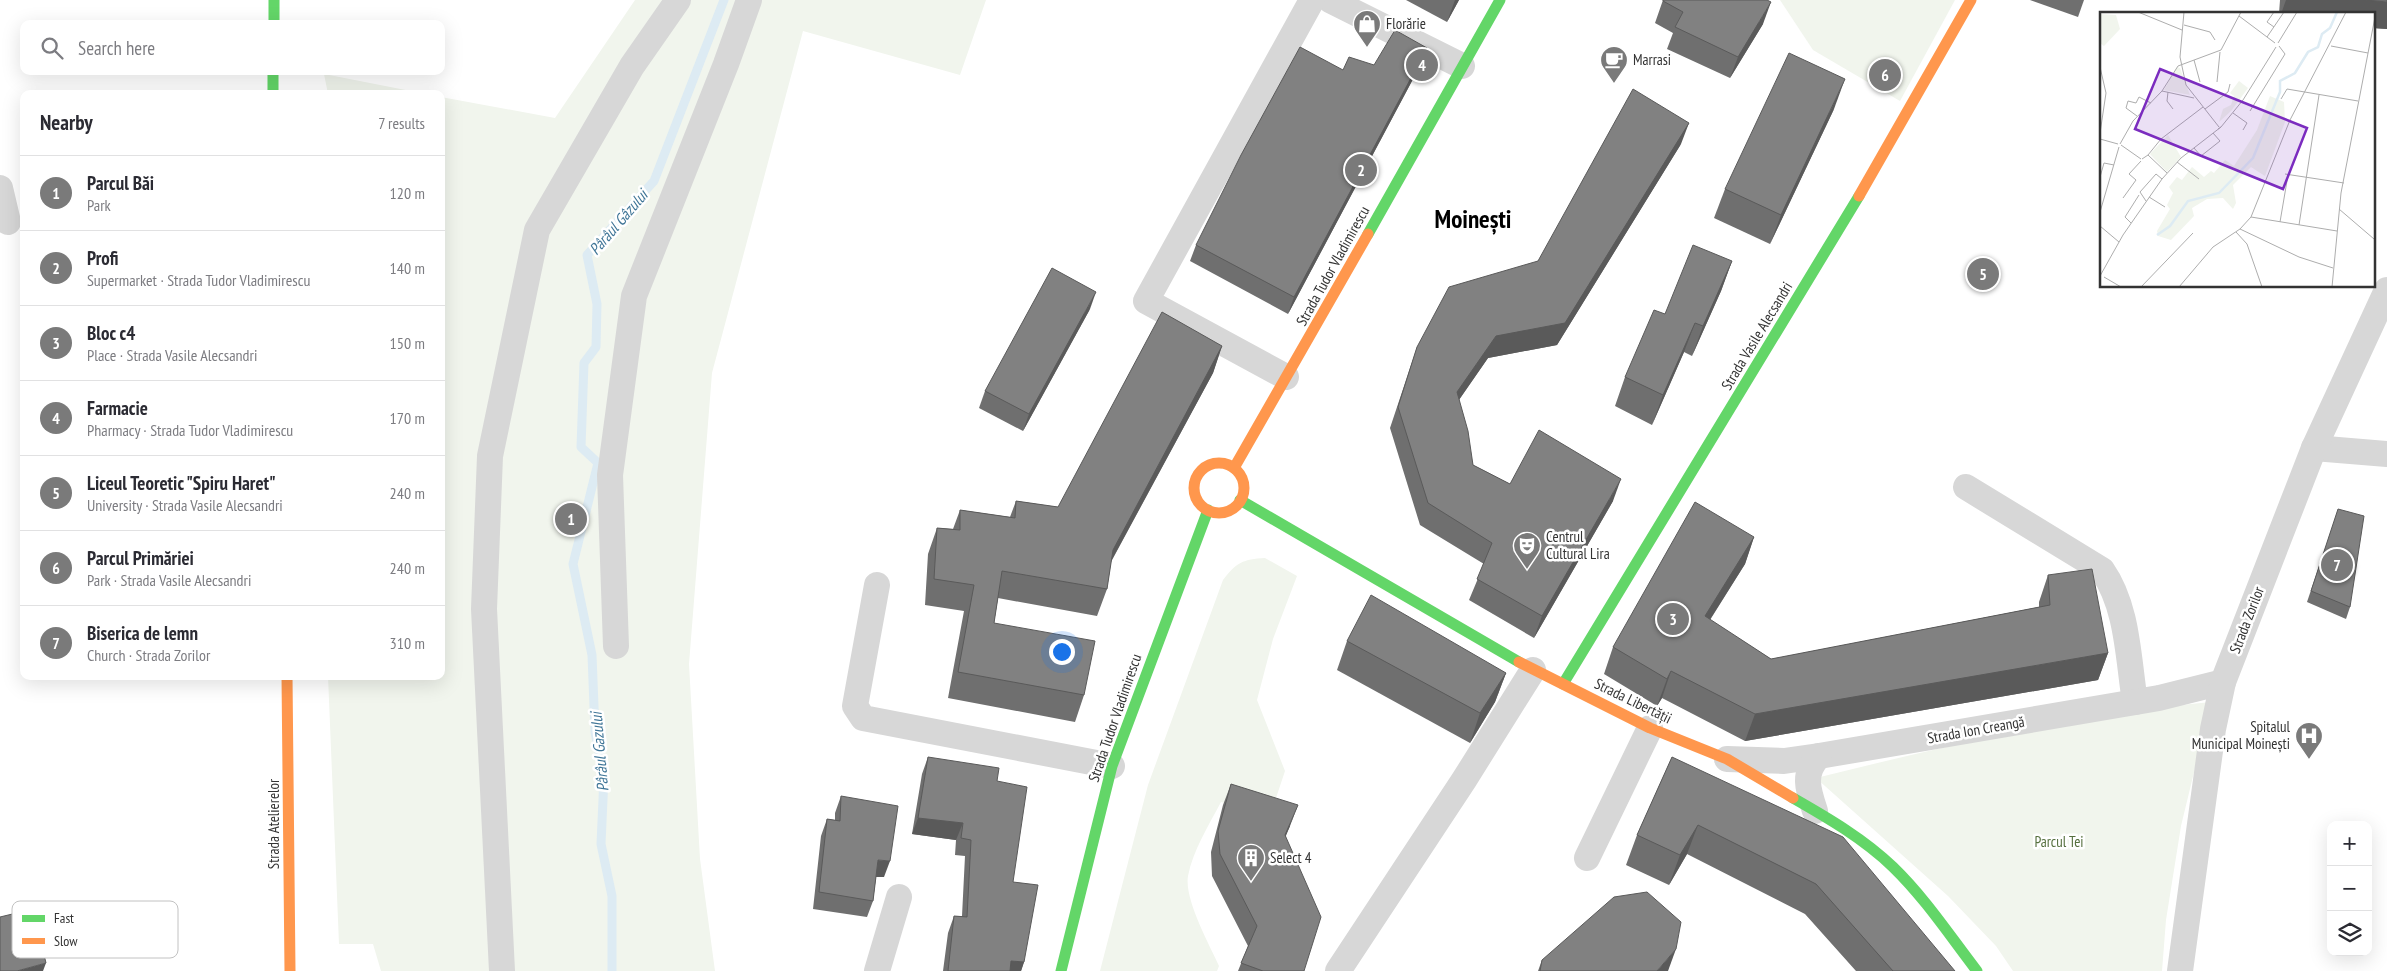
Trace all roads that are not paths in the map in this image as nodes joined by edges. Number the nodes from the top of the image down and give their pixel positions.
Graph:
1 (274, 0) edge
2 (678, 0) edge
3 (749, 0) edge
4 (1312, 0) edge
5 (1330, 0) edge
6 (1500, 0) edge
7 (1971, 0) edge
8 (274, 20) edge
9 (1462, 66) junction
10 (273, 75) edge
11 (273, 90) edge
12 (0, 188) edge
13 (11, 222) edge
14 (2387, 290) edge
15 (1286, 377) junction
16 (2314, 448) junction
17 (2387, 454) edge
18 (1234, 468) junction
19 (1966, 487) dead end
20 (1240, 500) junction
21 (1208, 510) junction
22 (876, 585) dead end
23 (616, 646) dead end
24 (1533, 670) junction
25 (287, 680) edge
26 (2223, 682) junction
27 (1562, 684) junction
28 (2135, 702) junction
29 (1650, 728) junction
30 (1819, 756) junction
31 (1727, 759) junction
32 (1112, 766) junction
33 (1815, 811) junction
34 (1587, 858) dead end
35 (899, 897) dead end
36 (290, 971) edge
37 (502, 971) edge
38 (877, 971) edge
39 (1061, 971) edge
40 (1338, 971) edge
41 (1978, 971) edge
42 (2180, 971) edge

1 - 8 street
2 - 37 street
3 - 23 street
4 - 15 street
5 - 9 street
6 - 9 street, Strada Tudor Vladimirescu
7 - 27 street, Strada Vasile Alecsandri
9 - 15 street, Strada Tudor Vladimirescu
10 - 11 street
12 - 13 street
14 - 16 street, Strada Zorilor
15 - 18 street, Strada Tudor Vladimirescu
16 - 17 street
16 - 26 street, Strada Zorilor
18 - 20 street
18 - 21 street
19 - 28 street
20 - 21 street
20 - 24 street, Strada Libertății
21 - 32 street, Strada Tudor Vladimirescu
22 - 32 street
24 - 27 street, Strada Libertății
24 - 40 street
25 - 36 street, Strada Atelierelor
26 - 28 street, Strada Ion Creangă
26 - 42 street, Strada Zorilor
27 - 29 street, Strada Libertății
28 - 30 street, Strada Ion Creangă
29 - 31 street, Strada Libertății
29 - 34 street
30 - 31 street, Strada Ion Creangă
30 - 33 street
31 - 33 street, Strada Libertății
32 - 39 street, Strada Tudor Vladimirescu
33 - 41 street, Strada Libertății
35 - 38 street

